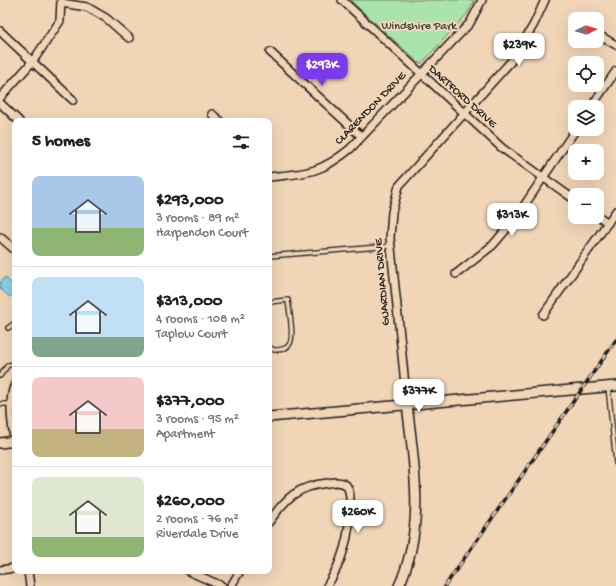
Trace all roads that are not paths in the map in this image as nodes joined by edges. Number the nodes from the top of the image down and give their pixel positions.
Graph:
1 (342, 0) edge
2 (482, 0) edge
3 (545, 0) edge
4 (61, 2) edge
5 (0, 31) edge
6 (604, 37) edge
7 (129, 38) dead end
8 (616, 45) edge
9 (270, 52) dead end
10 (33, 62) junction
11 (616, 71) edge
12 (420, 74) junction
13 (0, 98) edge
14 (73, 100) dead end
15 (596, 100) edge
16 (0, 103) edge
17 (463, 113) junction
18 (212, 114) dead end
19 (16, 118) edge
20 (217, 118) edge
21 (361, 136) junction
22 (571, 136) edge
23 (272, 177) edge
24 (542, 177) junction
25 (568, 195) edge
26 (616, 211) edge
27 (604, 220) edge
28 (608, 223) junction
29 (0, 237) edge
30 (391, 246) junction
31 (12, 247) edge
32 (272, 256) edge
33 (456, 274) dead end
34 (272, 302) edge
35 (543, 315) dead end
36 (12, 325) edge
37 (8, 328) dead end
38 (272, 349) edge
39 (12, 364) edge
40 (0, 376) edge
41 (612, 386) edge
42 (12, 390) edge
43 (0, 404) edge
44 (11, 404) junction
45 (407, 404) junction
46 (12, 414) edge
47 (272, 416) edge
48 (0, 443) edge
49 (12, 443) edge
50 (616, 463) edge
51 (272, 518) edge
52 (12, 568) edge
53 (0, 570) edge
54 (28, 574) edge
55 (195, 574) edge
56 (238, 574) edge
57 (30, 586) edge
58 (222, 586) edge
59 (231, 586) edge
60 (327, 586) edge
61 (399, 586) edge

1 - 12 street, DARTFORD DRIVE
2 - 12 street, CLARENDON DRIVE
3 - 17 street, GUARDIAN DRIVE
4 - 7 street
4 - 10 street
5 - 10 street
6 - 8 street
9 - 21 street
10 - 13 street
10 - 14 street
11 - 15 street
12 - 17 street, DARTFORD DRIVE
12 - 21 street, CLARENDON DRIVE
16 - 19 street
17 - 24 street, DARTFORD DRIVE
17 - 30 street, GUARDIAN DRIVE
18 - 20 street
21 - 23 street, CLARENDON DRIVE
22 - 24 street
24 - 25 street, DARTFORD DRIVE
24 - 33 street
26 - 28 street
27 - 28 street
28 - 35 street
29 - 31 street
30 - 32 lane
30 - 45 street, GUARDIAN DRIVE
34 - 38 lane
36 - 37 lane
39 - 40 lane
41 - 45 street
41 - 50 lane
42 - 44 street
43 - 44 lane
44 - 46 street
45 - 47 street
45 - 61 street, GUARDIAN DRIVE
48 - 49 street
51 - 60 street
52 - 53 street
54 - 57 street
55 - 58 street
56 - 59 street

